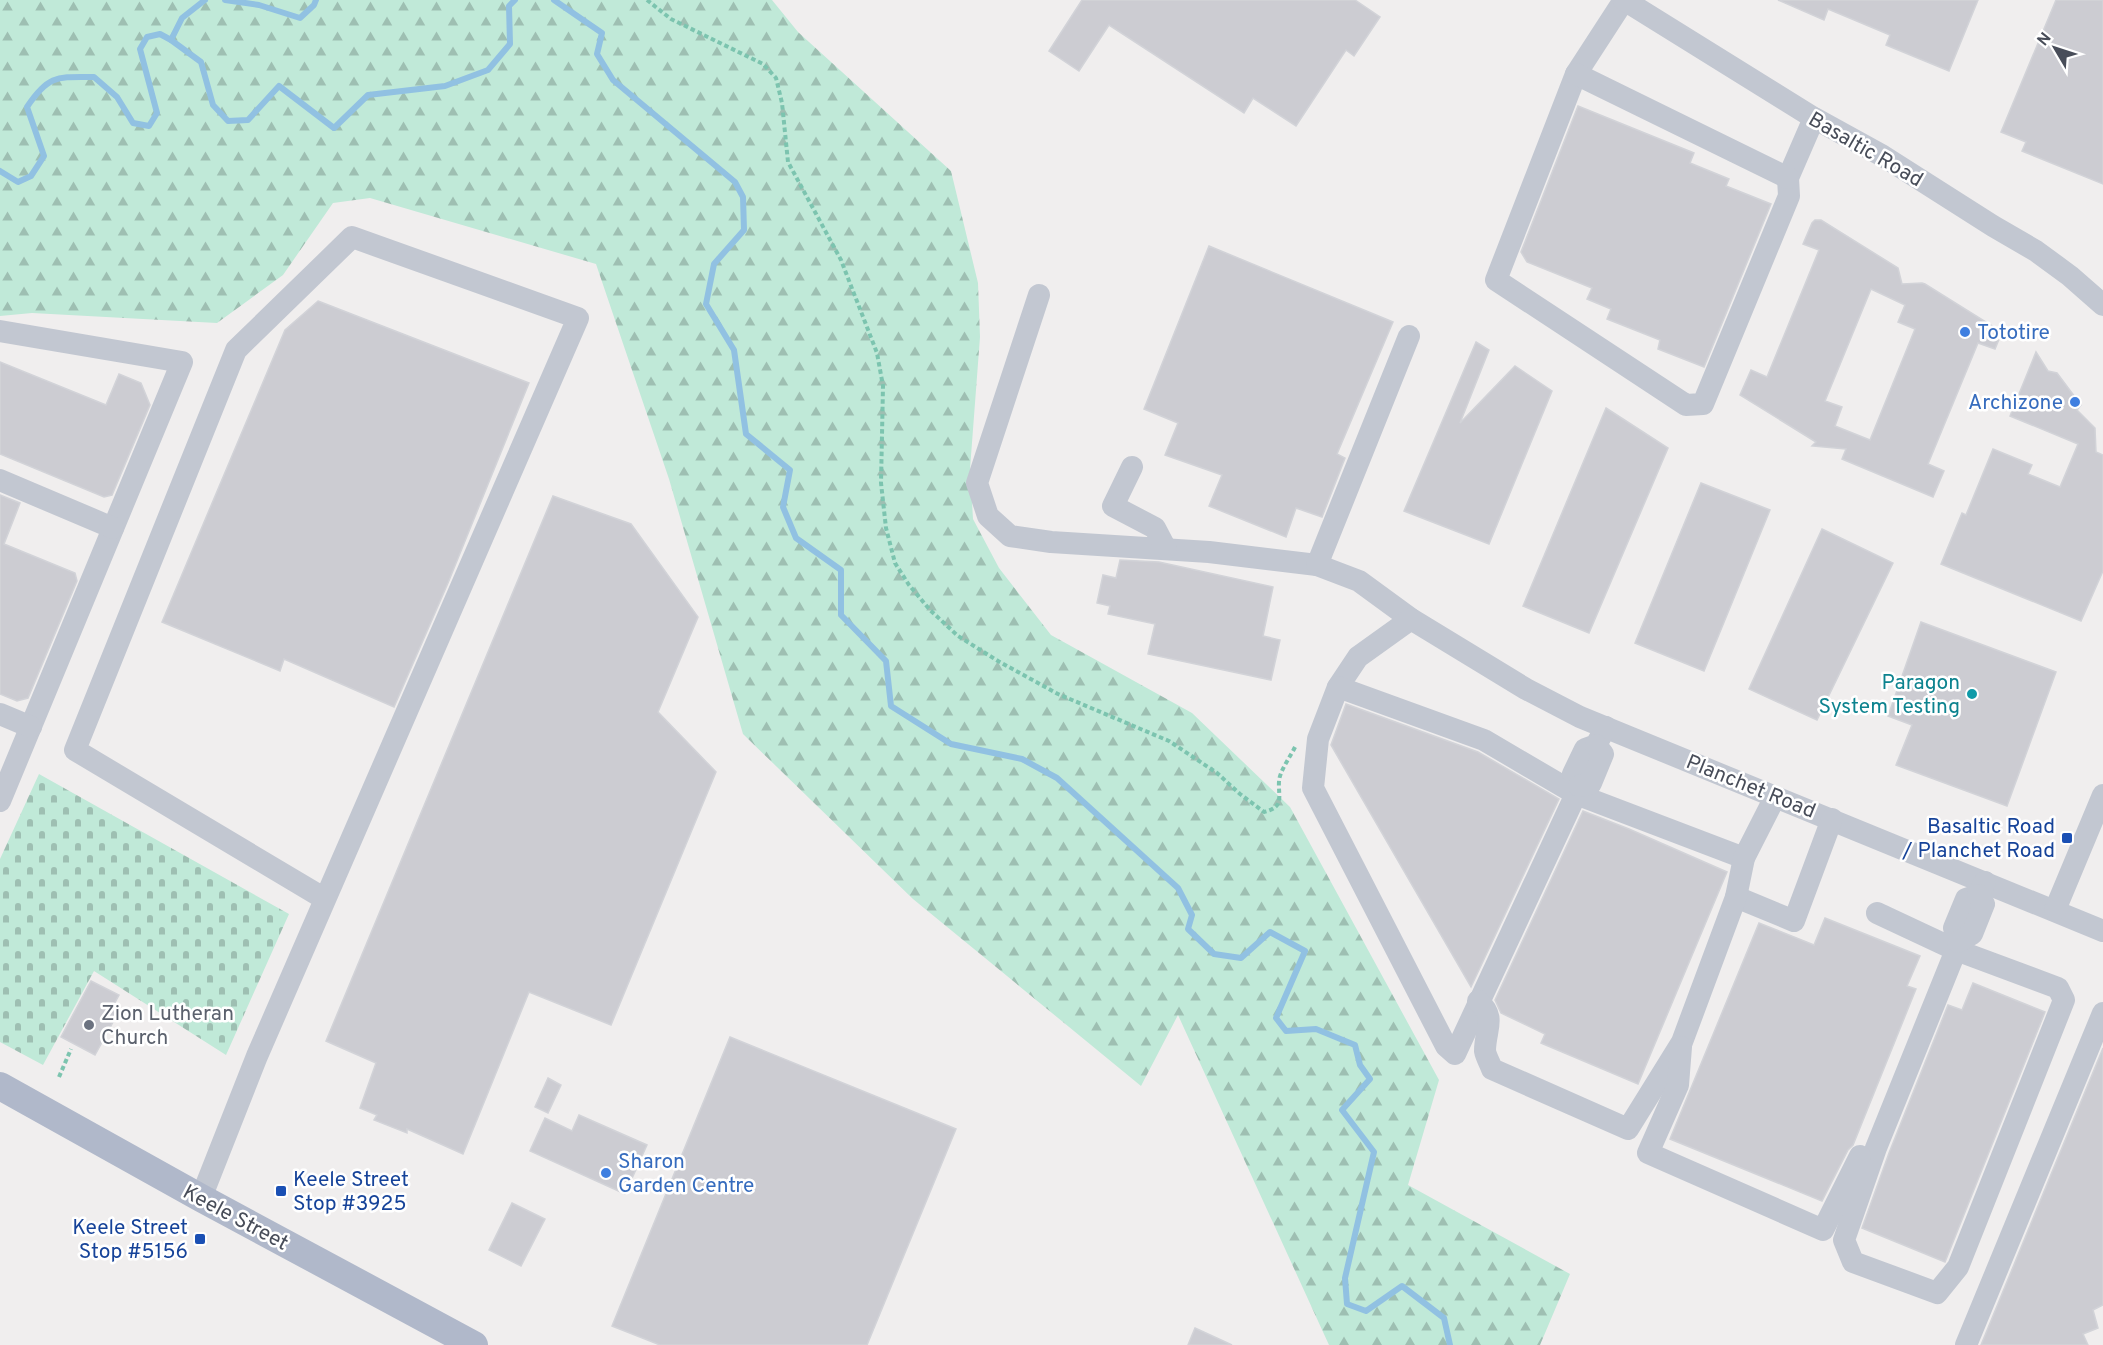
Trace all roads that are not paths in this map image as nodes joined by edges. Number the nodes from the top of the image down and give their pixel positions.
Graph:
1 (1624, 0) edge
2 (1576, 74) junction
3 (1814, 118) junction
4 (1788, 178) junction
5 (1039, 295) dead end
6 (2103, 305) edge
7 (0, 331) edge
8 (1409, 336) dead end
9 (1132, 467) dead end
10 (0, 480) edge
11 (113, 528) junction
12 (1166, 549) junction
13 (1317, 566) junction
14 (1411, 619) junction
15 (1338, 687) junction
16 (0, 714) edge
17 (31, 727) junction
18 (1601, 736) junction
19 (1578, 790) junction
20 (2103, 795) edge
21 (1775, 796) junction
22 (0, 801) edge
23 (1833, 819) junction
24 (1744, 858) junction
25 (1981, 888) junction
26 (1736, 897) junction
27 (325, 899) junction
28 (2055, 910) junction
29 (1878, 913) dead end
30 (2103, 931) edge
31 (1957, 946) junction
32 (1478, 1001) junction
33 (2103, 1013) edge
34 (1682, 1042) junction
35 (0, 1086) edge
36 (1898, 1094) junction
37 (201, 1198) junction
38 (474, 1345) edge
39 (1966, 1345) edge

1 - 2 street
1 - 3 street, Basaltic Road
2 - 4 street
2 - 4 street
3 - 4 street
3 - 6 street, Basaltic Road
5 - 12 street, Planchet Road
7 - 11 street
8 - 13 street
9 - 12 street
10 - 11 street
11 - 17 street
12 - 13 street, Planchet Road
13 - 14 street, Planchet Road
14 - 15 street
14 - 18 street, Planchet Road
15 - 19 street
15 - 32 street
16 - 17 street
17 - 22 street
18 - 19 street
18 - 21 street, Planchet Road
19 - 24 street
19 - 32 street
20 - 28 street
21 - 23 street, Planchet Road
21 - 24 street
23 - 25 street, Planchet Road
23 - 26 street
24 - 26 street
25 - 28 street, Planchet Road
25 - 31 street
26 - 34 street
27 - 27 street
27 - 37 street
28 - 30 street, Planchet Road
29 - 31 street
31 - 36 street
31 - 36 street
32 - 34 street
33 - 39 street
34 - 36 street
35 - 37 main road, Keele Street
37 - 38 main road, Keele Street

